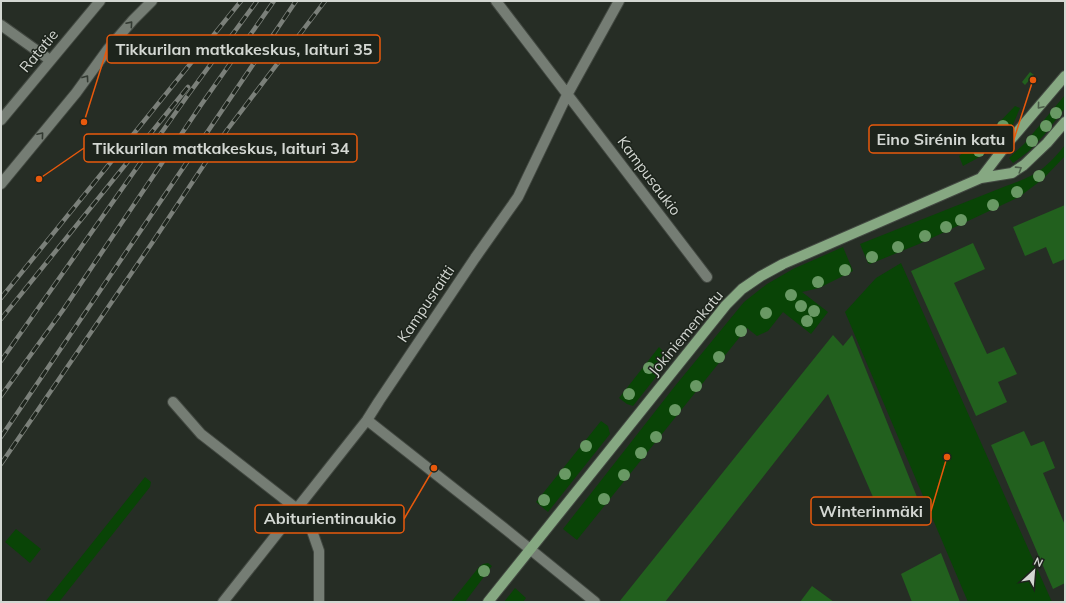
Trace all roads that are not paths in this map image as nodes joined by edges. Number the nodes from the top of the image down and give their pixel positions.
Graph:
1 (100, 1) edge
2 (152, 1) edge
3 (496, 1) edge
4 (619, 1) edge
5 (1, 24) edge
6 (50, 60) junction
7 (1065, 76) edge
8 (567, 95) junction
9 (1, 120) edge
10 (1065, 122) edge
11 (981, 178) junction
12 (1, 184) edge
13 (707, 277) dead end
14 (173, 402) dead end
15 (367, 420) junction
16 (297, 509) junction
17 (530, 549) junction
18 (223, 602) edge
19 (319, 602) edge
20 (488, 602) edge
21 (595, 602) edge

1 - 6 street, Ratatie
12 -> 2 street
3 - 8 street, Kampusaukio
4 - 8 street, Kampusraitti
5 - 6 street
6 - 9 street, Ratatie
7 -> 11 main road, Jokiniemenkatu
8 - 13 street, Kampusaukio
8 - 15 street, Kampusraitti
11 -> 10 main road, Jokiniemenkatu
11 - 17 main road, Jokiniemenkatu
14 - 16 street
15 - 16 street, Kampusraitti
15 - 17 street
16 - 18 street, Kampusraitti
16 - 19 street
17 - 20 main road, Jokiniemenkatu
17 - 21 street

